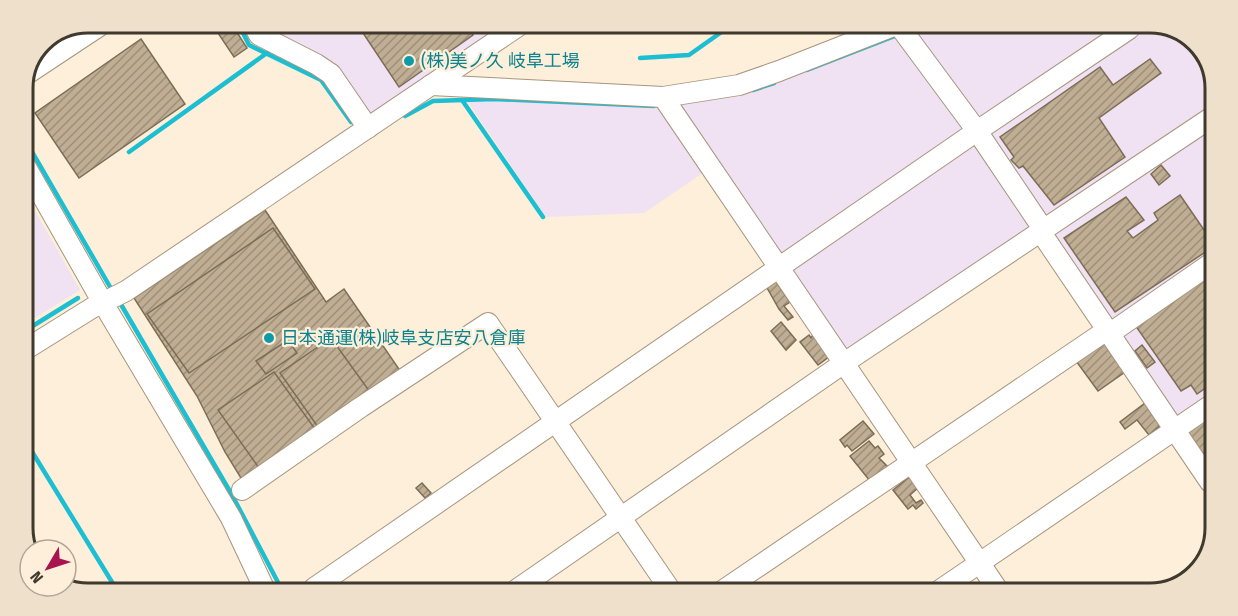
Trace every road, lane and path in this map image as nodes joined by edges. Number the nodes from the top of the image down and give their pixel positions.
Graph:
1 (89, 33) edge
2 (258, 33) edge
3 (508, 33) edge
4 (876, 33) edge
5 (904, 33) edge
6 (1123, 33) edge
7 (38, 67) edge
8 (431, 85) junction
9 (663, 97) junction
10 (1205, 122) edge
11 (368, 128) junction
12 (977, 131) junction
13 (33, 177) edge
14 (1042, 230) junction
15 (1205, 267) edge
16 (778, 268) junction
17 (112, 298) junction
18 (1108, 332) junction
19 (33, 345) edge
20 (844, 363) junction
21 (1205, 409) edge
22 (556, 422) junction
23 (1175, 430) junction
24 (911, 463) junction
25 (1205, 475) edge
26 (242, 490) dead end
27 (621, 518) junction
28 (980, 563) junction
29 (262, 583) edge
30 (321, 583) edge
31 (526, 583) edge
32 (666, 583) edge
33 (734, 583) edge
34 (950, 583) edge
35 (993, 583) edge

1 - 7 street
2 - 11 street
3 - 8 street
4 - 9 street
5 - 12 street
6 - 12 street
8 - 9 street
8 - 11 street
9 - 16 street
10 - 14 street
11 - 17 street
12 - 14 street
12 - 16 street
13 - 17 street
14 - 18 street
14 - 20 street
15 - 18 street
16 - 20 street
16 - 22 street
17 - 19 street
17 - 29 street
18 - 23 street
18 - 24 street
20 - 24 street
20 - 27 street
21 - 23 street
22 - 26 street
22 - 27 street
22 - 30 street
23 - 25 street
23 - 28 street
24 - 28 street
24 - 33 street
27 - 31 street
27 - 32 street
28 - 34 street
28 - 35 street

